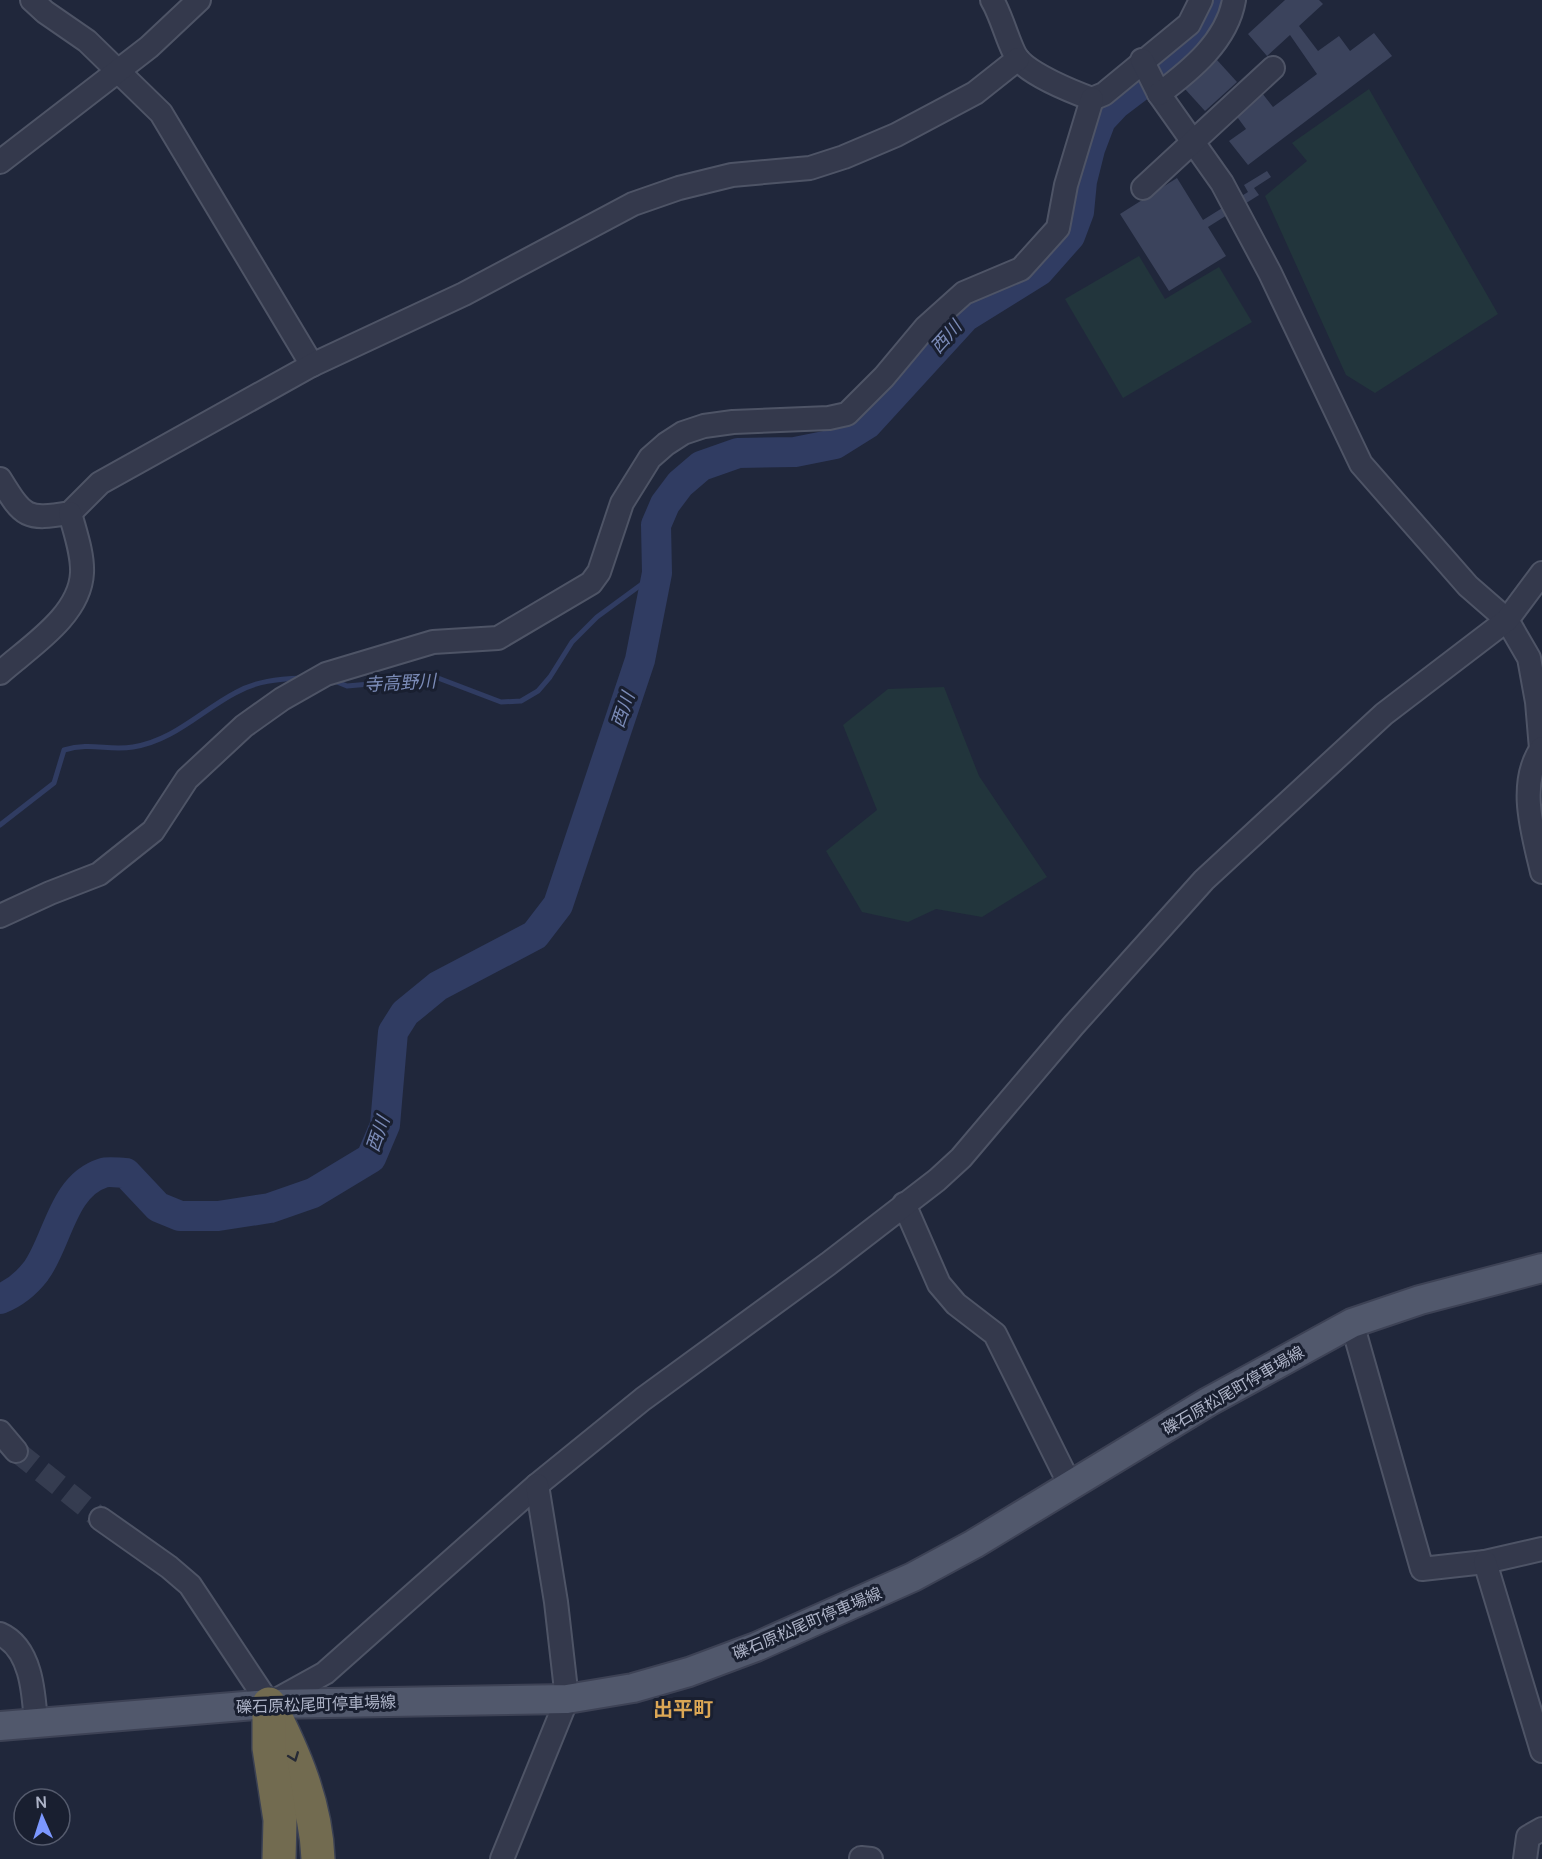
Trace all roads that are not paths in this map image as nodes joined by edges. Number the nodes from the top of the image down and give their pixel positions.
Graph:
1 (32, 0) edge
2 (199, 0) edge
3 (992, 0) edge
4 (1201, 0) edge
5 (1234, 0) edge
6 (1017, 59) junction
7 (1273, 68) dead end
8 (119, 71) junction
9 (1150, 77) junction
10 (1092, 99) junction
11 (1194, 141) junction
12 (0, 162) edge
13 (1143, 188) dead end
14 (312, 365) junction
15 (0, 479) edge
16 (70, 513) junction
17 (1542, 573) edge
18 (1507, 620) junction
19 (0, 673) edge
20 (1542, 748) edge
21 (1542, 872) edge
22 (0, 916) edge
23 (904, 1204) junction
24 (1542, 1268) edge
25 (1352, 1323) junction
26 (0, 1432) edge
27 (16, 1451) tunnel mouth
28 (537, 1485) junction
29 (1071, 1487) junction
30 (100, 1519) tunnel mouth
31 (1542, 1549) edge
32 (1485, 1562) junction
33 (0, 1634) edge
34 (567, 1699) junction
35 (269, 1704) junction
36 (36, 1725) junction
37 (0, 1726) edge
38 (1542, 1751) edge
39 (1542, 1829) edge
40 (861, 1858) edge
41 (279, 1859) edge
42 (318, 1859) edge
43 (502, 1859) edge
44 (871, 1859) edge
45 (1525, 1859) edge

1 - 8 street
2 - 8 street
3 - 6 street
4 - 9 street
5 - 9 street
6 - 10 street
6 - 14 street
7 - 11 street
8 - 12 street
8 - 14 street
9 - 10 street
9 - 11 street
10 - 22 street
11 - 13 street
11 - 18 street
14 - 16 street
15 - 16 street
16 - 19 street
17 - 18 street
18 - 20 street
18 - 23 street
20 - 21 street
23 - 28 street
23 - 29 street
24 - 25 main road, 礫石原松尾町停車場線
25 - 29 main road, 礫石原松尾町停車場線
25 - 32 street
26 - 27 street
28 - 34 street
28 - 35 street
29 - 34 main road, 礫石原松尾町停車場線
30 - 35 street
31 - 32 street
32 - 38 street
33 - 36 street
34 - 35 main road, 礫石原松尾町停車場線
34 - 43 street
35 - 36 main road, 礫石原松尾町停車場線
35 - 41 highway
35 -> 42 highway
36 - 37 main road, 礫石原松尾町停車場線
39 - 45 street
40 - 44 street

